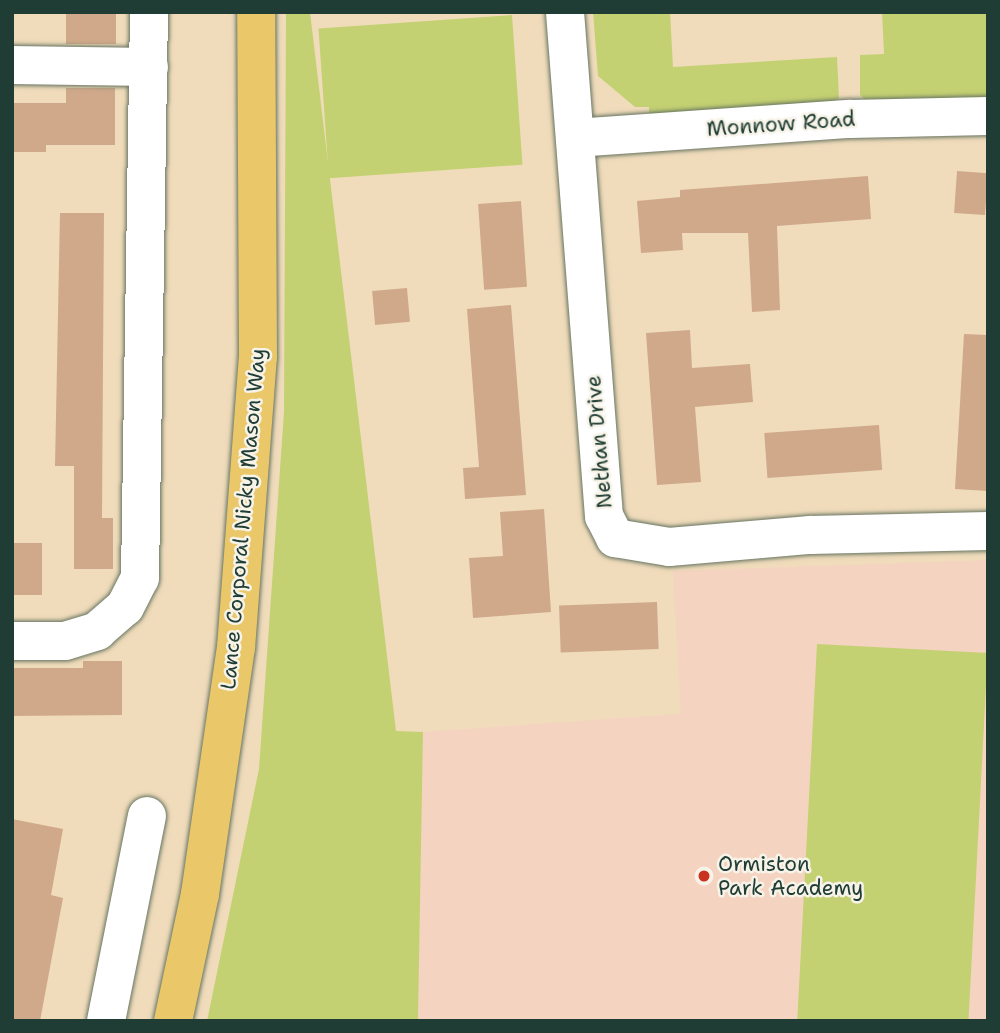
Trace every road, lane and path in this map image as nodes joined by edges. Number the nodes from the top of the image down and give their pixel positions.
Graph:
1 (149, 12) edge
2 (256, 12) edge
3 (565, 12) edge
4 (12, 65) edge
5 (149, 67) junction
6 (988, 116) edge
7 (575, 138) junction
8 (988, 531) edge
9 (12, 641) edge
10 (147, 816) dead end
11 (106, 1021) edge
12 (173, 1021) edge

1 - 5 street
2 - 12 main road, Lance Corporal Nicky Mason Way
3 - 7 street, Nethan Drive
4 - 5 street
5 - 9 street
6 - 7 street, Monnow Road
7 - 8 street, Nethan Drive
10 - 11 street

